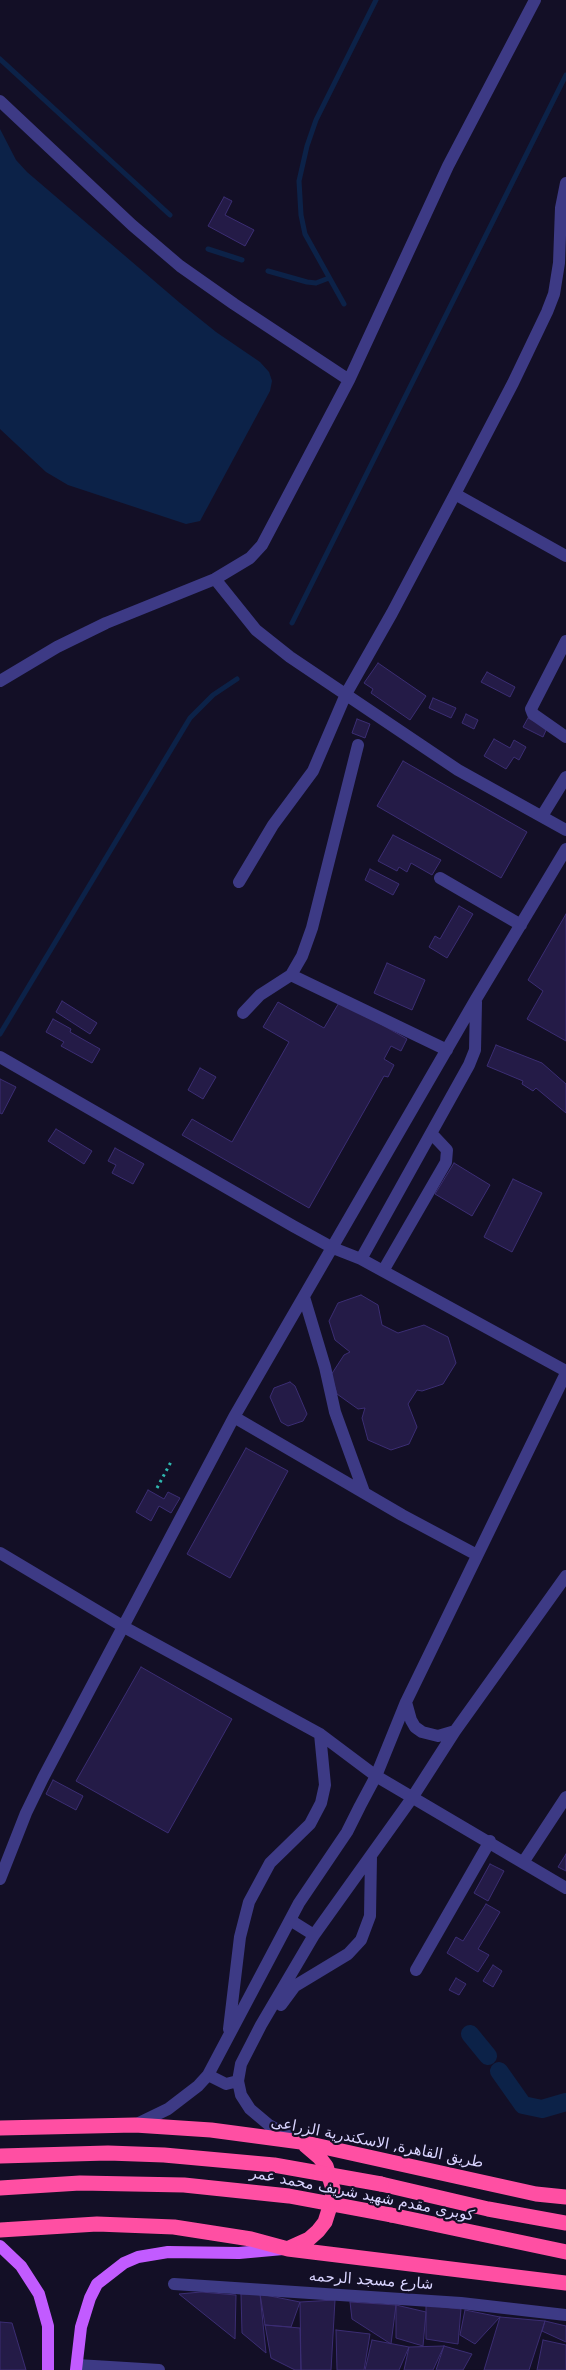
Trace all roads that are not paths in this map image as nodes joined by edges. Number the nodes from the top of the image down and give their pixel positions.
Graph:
1 (534, 0) edge
2 (0, 101) edge
3 (566, 183) edge
4 (349, 380) junction
5 (454, 494) junction
6 (566, 556) edge
7 (215, 579) junction
8 (566, 641) edge
9 (0, 681) edge
10 (346, 694) junction
11 (566, 737) edge
12 (358, 744) dead end
13 (566, 777) edge
14 (542, 816) junction
15 (566, 830) edge
16 (566, 849) edge
17 (440, 878) dead end
18 (239, 882) dead end
19 (521, 925) junction
20 (291, 975) junction
21 (476, 999) junction
22 (243, 1013) dead end
23 (447, 1050) junction
24 (2, 1058) edge
25 (431, 1133) junction
26 (333, 1248) junction
27 (361, 1258) junction
28 (383, 1271) junction
29 (304, 1297) junction
30 (566, 1372) edge
31 (234, 1417) junction
32 (364, 1492) junction
33 (0, 1553) edge
34 (477, 1556) junction
35 (566, 1576) edge
36 (124, 1627) junction
37 (406, 1702) junction
38 (456, 1731) junction
39 (320, 1734) junction
40 (376, 1776) junction
41 (566, 1797) edge
42 (412, 1798) junction
43 (490, 1841) junction
44 (371, 1856) junction
45 (524, 1861) junction
46 (0, 1878) edge
47 (566, 1888) edge
48 (290, 1920) junction
49 (314, 1935) junction
50 (416, 1970) dead end
51 (229, 2037) junction
52 (251, 2042) junction
53 (208, 2075) junction
54 (238, 2081) junction
55 (135, 2125) junction
56 (0, 2128) edge
57 (302, 2142) junction
58 (0, 2156) edge
59 (0, 2188) edge
60 (566, 2198) edge
61 (566, 2223) edge
62 (0, 2230) edge
63 (0, 2246) edge
64 (288, 2248) junction
65 (566, 2252) edge
66 (566, 2283) edge
67 (174, 2284) dead end
68 (566, 2315) edge
69 (76, 2367) edge
70 (48, 2370) edge
71 (159, 2370) edge

1 - 4 street
2 - 4 street
3 - 5 street
4 - 7 street
5 - 6 street
5 - 10 street
7 - 9 street
7 - 10 street
8 - 11 street
10 - 14 street
10 - 18 street
12 - 20 street
13 - 14 street
14 - 15 street
16 - 19 street
17 - 19 street
19 - 21 street
20 - 22 street
20 - 23 street
21 - 23 street
21 - 25 street
23 - 26 street
24 - 26 street
25 - 27 street
25 - 28 street
26 - 27 street
26 - 29 street
27 - 28 street
28 - 30 street
29 - 31 street
29 - 32 street
30 - 34 street
31 - 32 street
31 - 36 street
32 - 34 street
33 - 36 street
34 - 37 street
35 - 38 street
36 - 39 street
36 - 46 street
37 - 38 street
37 - 40 street
38 - 42 street
39 - 40 street
39 - 51 street
40 - 42 street
40 - 48 street
41 - 45 street
42 - 43 street
42 - 44 street
43 - 45 street
43 - 50 street
44 - 49 street
44 - 52 street
45 - 47 street
48 - 49 street
48 - 51 street
49 - 52 street
51 - 53 street
52 - 54 street
53 - 54 street
53 - 55 street
54 - 57 street
55 - 56 highway, طريق القاهرة, الاسكندرية الزراعى
55 - 57 highway, طريق القاهرة, الاسكندرية الزراعى
57 - 60 highway, طريق القاهرة, الاسكندرية الزراعى
57 - 64 highway
58 - 61 highway, كوبرى مقدم شهيد شريف محمد عمر, bridge
59 - 65 highway, كوبرى مقدم شهيد شريف محمد عمر, bridge
62 - 64 highway
63 - 70 main road
64 - 66 highway
64 - 69 main road
67 - 68 street, شارع مسجد الرحمه
69 - 71 street

